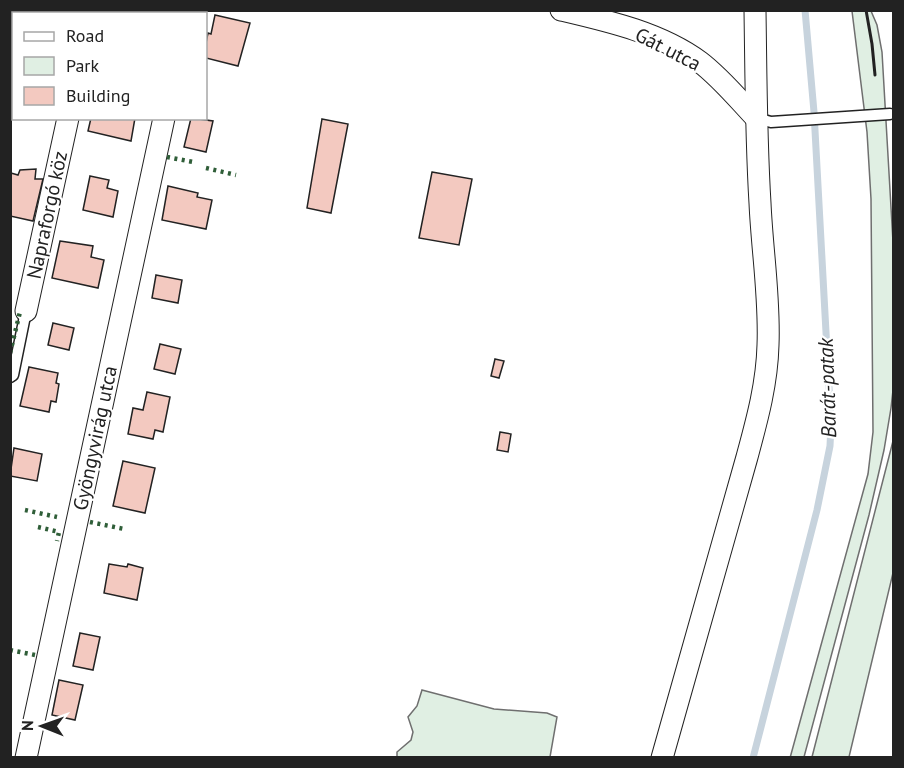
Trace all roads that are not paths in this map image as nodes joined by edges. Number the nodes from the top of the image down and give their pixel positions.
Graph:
1 (561, 10) edge
2 (755, 10) edge
3 (890, 114) dead end
4 (756, 118) junction
5 (68, 120) edge
6 (164, 120) edge
7 (26, 311) joint
8 (10, 378) edge
9 (26, 758) edge
10 (662, 758) edge

1 - 4 street, Gát utca
2 - 4 street
3 - 4 lane
4 - 10 street
5 - 7 street, Napraforgó köz
6 - 9 street, Gyöngyvirág utca
7 - 8 lane

